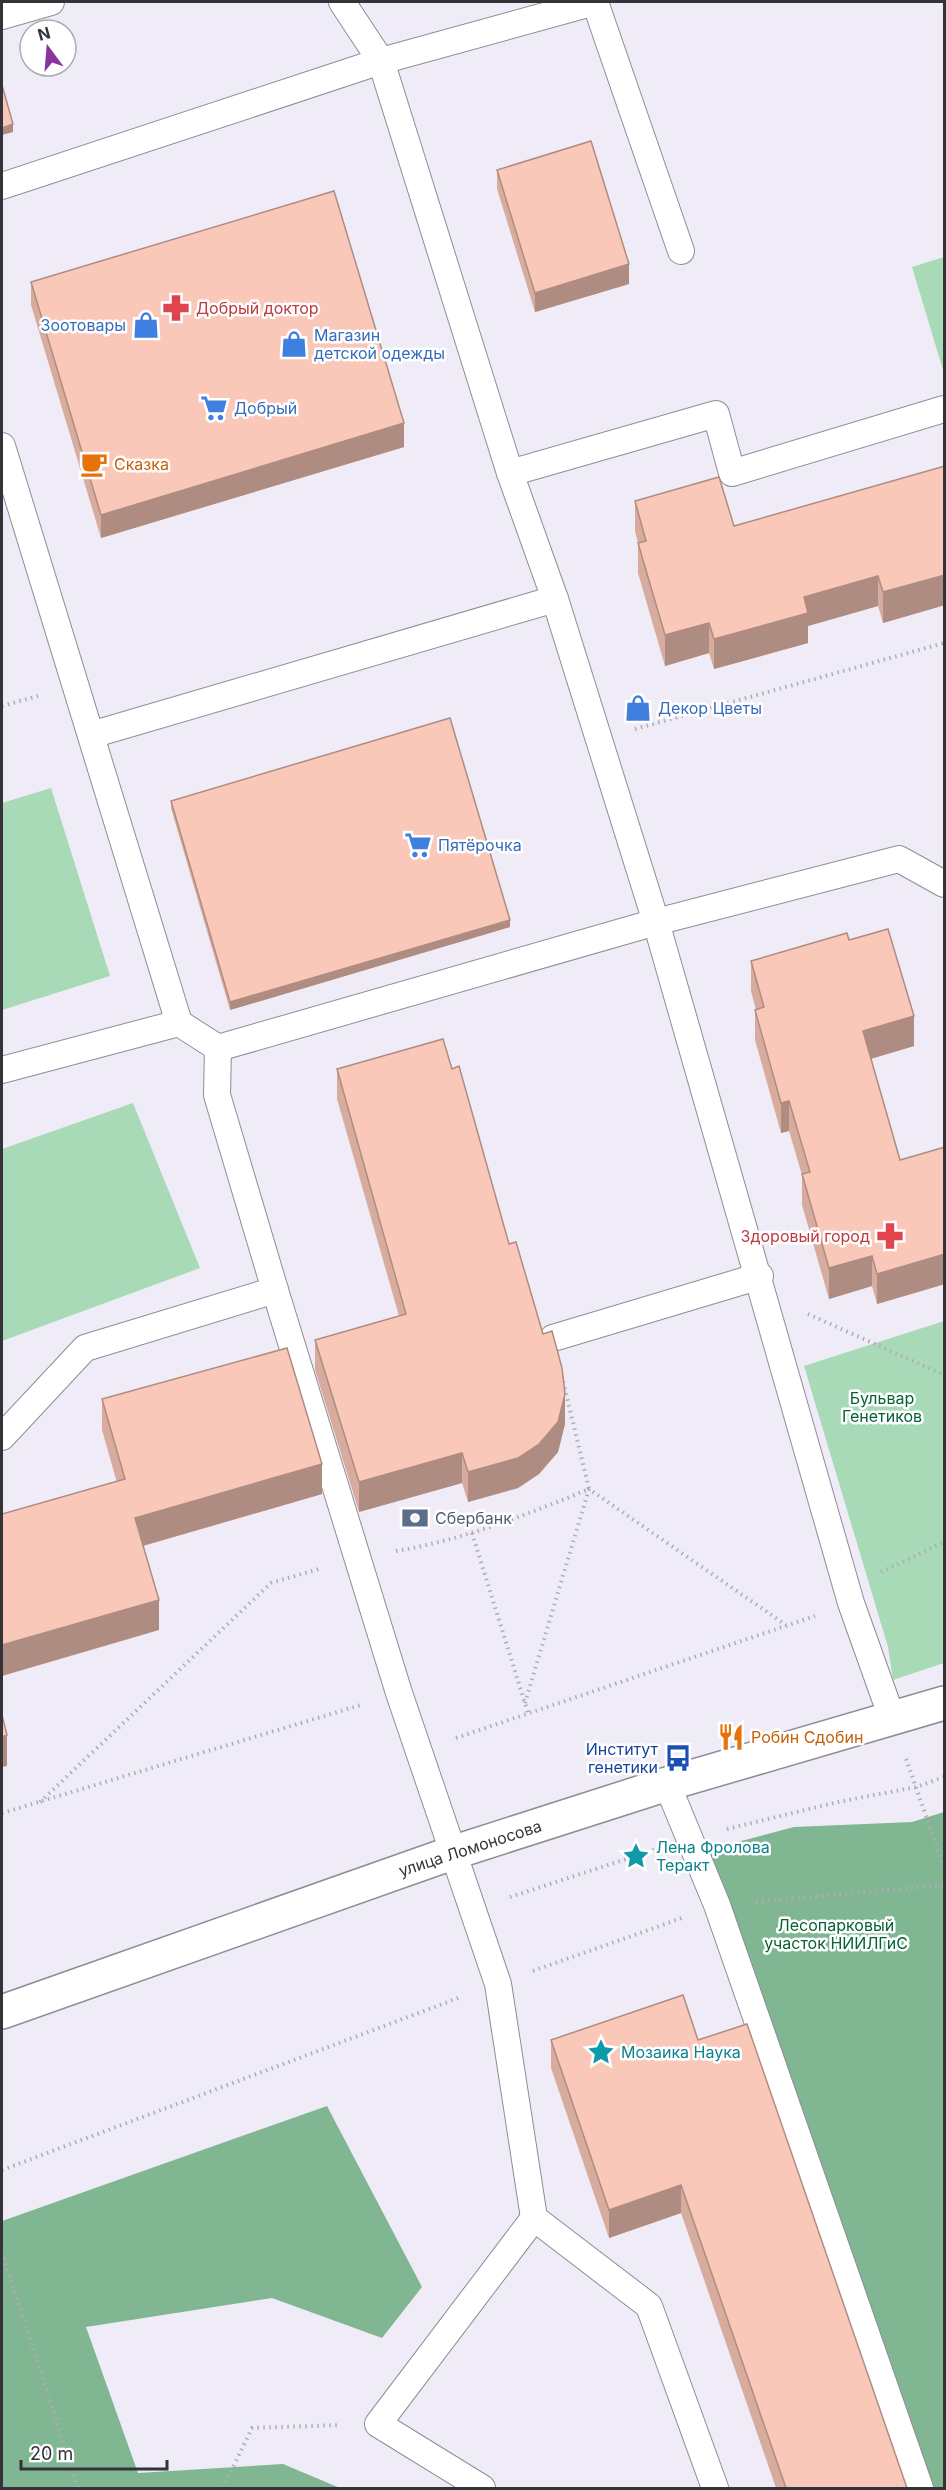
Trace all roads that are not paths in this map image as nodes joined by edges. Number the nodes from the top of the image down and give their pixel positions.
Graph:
1 (51, 2) edge
2 (342, 2) edge
3 (595, 2) edge
4 (2, 16) edge
5 (381, 61) junction
6 (2, 186) edge
7 (681, 251) dead end
8 (945, 409) edge
9 (2, 446) edge
10 (510, 473) junction
11 (555, 599) junction
12 (91, 735) junction
13 (945, 884) edge
14 (656, 922) junction
15 (180, 1023) junction
16 (218, 1048) junction
17 (2, 1070) edge
18 (759, 1276) junction
19 (275, 1290) junction
20 (553, 1338) edge
21 (2, 1437) edge
22 (945, 1703) edge
23 (892, 1718) junction
24 (667, 1784) junction
25 (452, 1853) junction
26 (2, 2012) edge
27 (534, 2218) junction
28 (482, 2488) edge
29 (715, 2488) edge
30 (920, 2488) edge

1 - 4 lane
2 - 5 lane
3 - 5 lane
3 - 7 lane
5 - 6 lane
5 - 10 lane
8 - 10 lane
9 - 12 lane
10 - 11 lane
11 - 12 lane
11 - 14 lane
12 - 15 lane
13 - 14 lane
14 - 16 lane
14 - 18 lane
15 - 16 lane
15 - 17 lane
16 - 19 lane
18 - 20 lane
18 - 23 lane
19 - 21 lane
19 - 25 lane
22 - 23 main road, улица Ломоносова
23 - 24 main road, улица Ломоносова
24 - 25 main road, улица Ломоносова
24 - 30 lane
25 - 26 main road, улица Ломоносова
25 - 27 lane
27 - 28 lane
27 - 29 lane

